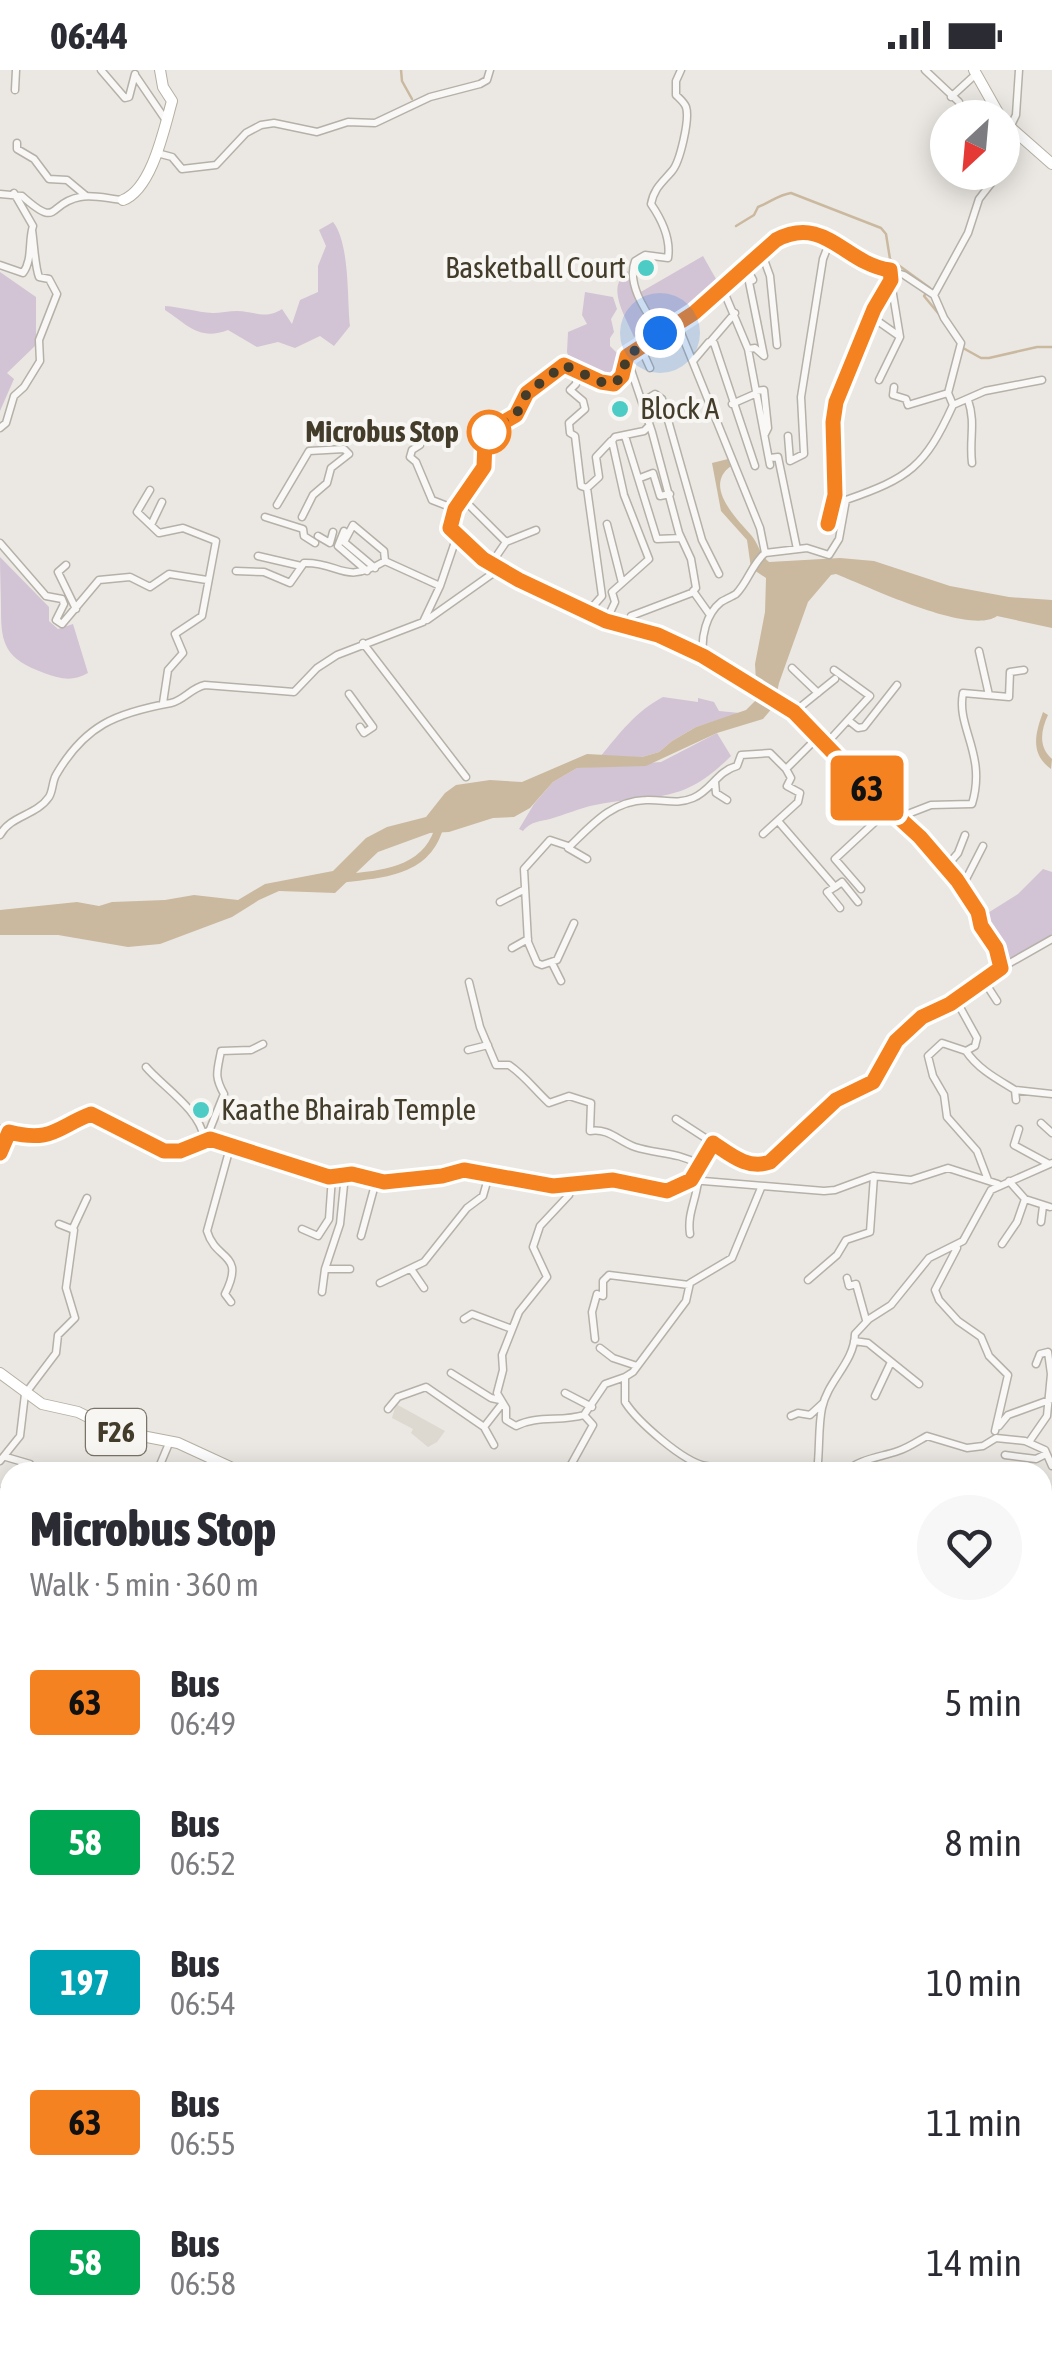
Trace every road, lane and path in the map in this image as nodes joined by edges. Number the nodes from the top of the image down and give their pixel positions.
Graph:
1 (16, 70) edge
2 (100, 70) edge
3 (160, 70) edge
4 (490, 70) edge
5 (681, 70) edge
6 (925, 70) edge
7 (1020, 70) edge
8 (134, 72) edge
9 (975, 72) edge
10 (15, 90) dead end
11 (991, 100) edge
12 (1018, 100) edge
13 (166, 118) junction
14 (1020, 136) edge
15 (17, 143) dead end
16 (157, 153) junction
17 (1052, 164) edge
18 (986, 190) edge
19 (14, 193) junction
20 (0, 194) edge
21 (86, 196) junction
22 (123, 200) joint
23 (32, 230) junction
24 (830, 241) junction
25 (762, 254) junction
26 (0, 265) edge
27 (746, 268) junction
28 (890, 270) junction
29 (891, 280) junction
30 (722, 287) junction
31 (934, 295) junction
32 (736, 313) junction
33 (872, 317) junction
34 (677, 323) junction
35 (660, 333) junction
36 (900, 337) junction
37 (711, 341) junction
38 (776, 346) dead end
39 (641, 348) junction
40 (748, 349) junction
41 (693, 360) junction
42 (627, 365) junction
43 (650, 368) dead end
44 (577, 371) junction
45 (878, 380) dead end
46 (1042, 380) dead end
47 (894, 387) dead end
48 (756, 392) junction
49 (948, 393) junction
50 (968, 400) junction
51 (642, 402) junction
52 (732, 404) junction
53 (953, 405) junction
54 (650, 425) junction
55 (0, 428) edge
56 (625, 436) junction
57 (788, 436) dead end
58 (612, 439) junction
59 (420, 445) dead end
60 (972, 463) dead end
61 (756, 466) dead end
62 (640, 478) junction
63 (586, 488) junction
64 (150, 490) dead end
65 (670, 494) junction
66 (462, 498) junction
67 (162, 502) dead end
68 (277, 505) dead end
69 (455, 509) junction
70 (266, 517) dead end
71 (302, 517) dead end
72 (607, 524) dead end
73 (828, 524) dead end
74 (151, 525) junction
75 (344, 530) dead end
76 (536, 530) dead end
77 (334, 532) dead end
78 (458, 536) junction
79 (682, 538) junction
80 (506, 542) junction
81 (0, 543) edge
82 (796, 549) junction
83 (765, 553) junction
84 (258, 556) dead end
85 (384, 561) junction
86 (66, 565) dead end
87 (301, 566) junction
88 (495, 566) junction
89 (371, 569) junction
90 (236, 572) dead end
91 (719, 574) dead end
92 (207, 580) junction
93 (622, 583) junction
94 (440, 586) junction
95 (612, 592) junction
96 (694, 592) junction
97 (602, 596) junction
98 (76, 611) junction
99 (588, 612) junction
100 (710, 615) junction
101 (631, 616) dead end
102 (606, 621) junction
103 (423, 622) junction
104 (363, 642) junction
105 (979, 651) dead end
106 (703, 656) junction
107 (792, 668) dead end
108 (834, 670) dead end
109 (1024, 670) dead end
110 (835, 679) dead end
111 (897, 685) dead end
112 (818, 693) junction
113 (349, 694) dead end
114 (990, 695) junction
115 (163, 703) junction
116 (794, 712) junction
117 (848, 720) junction
118 (360, 728) dead end
119 (818, 736) junction
120 (826, 744) junction
121 (786, 769) junction
122 (466, 778) dead end
123 (714, 781) junction
124 (728, 800) dead end
125 (890, 808) junction
126 (900, 817) junction
127 (778, 822) junction
128 (762, 834) dead end
129 (965, 834) dead end
130 (0, 835) edge
131 (568, 846) junction
132 (983, 846) dead end
133 (835, 858) junction
134 (587, 859) dead end
135 (820, 868) junction
136 (946, 868) junction
137 (835, 887) junction
138 (962, 887) junction
139 (525, 890) junction
140 (861, 890) dead end
141 (500, 902) dead end
142 (858, 902) dead end
143 (840, 908) dead end
144 (574, 923) dead end
145 (528, 939) junction
146 (1051, 940) edge
147 (512, 948) dead end
148 (552, 963) junction
149 (1001, 968) junction
150 (984, 980) junction
151 (561, 981) dead end
152 (469, 982) dead end
153 (956, 1000) junction
154 (997, 1001) dead end
155 (263, 1044) dead end
156 (488, 1045) junction
157 (468, 1050) dead end
158 (966, 1051) junction
159 (146, 1067) dead end
160 (1015, 1090) junction
161 (1052, 1094) edge
162 (1016, 1100) dead end
163 (676, 1119) dead end
164 (1041, 1123) dead end
165 (1019, 1129) dead end
166 (0, 1130) edge
167 (9, 1132) junction
168 (1052, 1133) edge
169 (205, 1139) junction
170 (713, 1143) junction
171 (231, 1144) junction
172 (0, 1153) edge
173 (698, 1164) junction
174 (1051, 1164) edge
175 (345, 1174) junction
176 (489, 1175) junction
177 (874, 1176) junction
178 (332, 1177) junction
179 (694, 1180) junction
180 (988, 1180) junction
181 (376, 1181) junction
182 (1009, 1181) junction
183 (572, 1184) junction
184 (999, 1185) junction
185 (761, 1188) junction
186 (88, 1198) dead end
187 (1025, 1200) junction
188 (1046, 1206) edge
189 (1041, 1222) dead end
190 (59, 1224) dead end
191 (73, 1228) junction
192 (302, 1228) dead end
193 (690, 1234) dead end
194 (361, 1236) dead end
195 (1002, 1244) dead end
196 (957, 1247) junction
197 (326, 1269) junction
198 (350, 1269) dead end
199 (411, 1269) junction
200 (847, 1278) dead end
201 (808, 1280) dead end
202 (380, 1284) dead end
203 (689, 1285) junction
204 (424, 1288) dead end
205 (322, 1292) dead end
206 (232, 1302) dead end
207 (464, 1319) dead end
208 (866, 1322) junction
209 (512, 1329) junction
210 (595, 1339) dead end
211 (854, 1341) junction
212 (600, 1348) dead end
213 (1050, 1351) edge
214 (891, 1362) junction
215 (1036, 1364) dead end
216 (637, 1366) junction
217 (452, 1372) dead end
218 (0, 1373) edge
219 (625, 1377) junction
220 (920, 1384) dead end
221 (1051, 1384) edge
222 (565, 1392) dead end
223 (25, 1394) junction
224 (875, 1396) dead end
225 (1049, 1399) edge
226 (501, 1402) junction
227 (823, 1403) junction
228 (592, 1407) junction
229 (388, 1409) dead end
230 (584, 1415) junction
231 (791, 1416) dead end
232 (484, 1427) junction
233 (996, 1432) junction
234 (170, 1440) junction
235 (994, 1441) junction
236 (1028, 1442) junction
237 (494, 1445) dead end
238 (1004, 1454) dead end
239 (1046, 1454) junction
240 (3, 1459) edge
241 (161, 1462) edge
242 (219, 1462) edge
243 (572, 1462) edge
244 (698, 1462) edge
245 (819, 1462) edge
246 (868, 1462) edge
247 (1050, 1462) edge

1 - 10 street
2 - 8 street
3 - 13 main road
4 - 16 street
5 - 35 street
6 - 9 street
7 - 12 street
8 - 13 street
9 - 11 main road
13 - 16 main road
14 - 17 main road
15 - 21 street
16 - 22 main road
18 - 31 street
19 - 20 street
19 - 21 street
19 - 23 street
21 - 22 street
23 - 26 street
23 - 55 street
24 - 25 street
24 - 28 street
24 - 57 street
25 - 27 street
25 - 38 street
27 - 30 street
27 - 40 street
28 - 29 street
28 - 31 street
29 - 33 street
29 - 36 street
30 - 32 street
30 - 34 street
31 - 49 street
32 - 37 street
32 - 40 street
33 - 36 street
33 - 73 street
34 - 35 street
34 - 41 street
35 - 39 street
36 - 45 street
37 - 41 street
37 - 52 street
39 - 42 street
39 - 43 street
40 - 48 street
41 - 83 street
42 - 44 street
42 - 51 street
44 - 63 street
44 - 66 street
46 - 50 street
47 - 49 street
48 - 52 street
48 - 82 street
49 - 53 street
50 - 53 street
50 - 60 street
51 - 54 street
51 - 91 street
52 - 61 street
53 - 82 street
54 - 56 street
54 - 65 street
56 - 58 street
56 - 62 street
58 - 63 street
58 - 93 street
59 - 69 street
62 - 65 street
62 - 79 street
63 - 97 street
64 - 74 street
65 - 79 street
66 - 69 street
66 - 80 street
67 - 74 street
68 - 71 street
69 - 78 street
70 - 77 street
72 - 93 street
74 - 92 street
75 - 89 street
76 - 80 street
78 - 88 street
78 - 94 street
79 - 96 street
80 - 88 street
81 - 98 street
82 - 83 street
83 - 100 street
84 - 87 street
85 - 89 street
85 - 89 street
85 - 94 street
86 - 98 street
87 - 89 street
87 - 90 street
88 - 99 street
88 - 103 street
92 - 98 street
92 - 115 street
93 - 95 street
94 - 103 street
95 - 97 street
95 - 102 street
96 - 100 street
96 - 101 street
97 - 99 street
99 - 102 street
100 - 106 street
102 - 106 street
103 - 104 street
104 - 115 street
104 - 122 street
105 - 114 street
106 - 116 street
107 - 112 street
108 - 117 street
109 - 114 street
110 - 112 street
111 - 117 street
112 - 116 street
113 - 118 street
114 - 126 street
115 - 130 street
116 - 119 street
117 - 120 street
119 - 120 street
119 - 121 street
120 - 125 street
121 - 123 street
121 - 127 street
123 - 124 street
123 - 131 street
125 - 126 street
125 - 133 street
126 - 136 street
127 - 128 street
127 - 135 street
129 - 136 street
131 - 134 street
131 - 139 street
132 - 138 street
133 - 135 street
133 - 140 street
135 - 137 street
136 - 138 street
137 - 142 street
137 - 143 street
138 - 149 street
139 - 141 street
139 - 145 street
144 - 148 street
145 - 147 street
145 - 148 street
146 - 149 street
148 - 151 street
149 - 150 street
150 - 153 street
150 - 154 street
152 - 156 street
153 - 158 street
153 - 170 street
155 - 169 street
156 - 157 street
156 - 173 street
158 - 160 street
158 - 180 street
159 - 169 street
160 - 161 street
160 - 162 street
163 - 170 street
164 - 168 street
165 - 174 street
166 - 167 street
167 - 169 street
167 - 172 street
169 - 171 street
170 - 173 street
171 - 178 street
171 - 206 street
173 - 179 street
174 - 182 street
175 - 178 street
175 - 181 street
175 - 197 street
176 - 181 street
176 - 183 street
176 - 199 street
177 - 180 street
177 - 185 street
177 - 201 street
178 - 192 street
179 - 183 street
179 - 185 street
179 - 193 street
180 - 184 street
181 - 194 street
182 - 184 street
182 - 187 street
183 - 209 street
184 - 196 street
185 - 203 street
186 - 191 street
187 - 188 street
187 - 195 street
188 - 189 street
190 - 191 street
191 - 223 street
196 - 208 street
196 - 233 street
197 - 198 street
197 - 205 street
199 - 202 street
199 - 204 street
200 - 208 street
203 - 210 street
203 - 216 street
207 - 209 street
208 - 211 street
209 - 226 street
211 - 214 street
211 - 227 street
212 - 216 street
213 - 215 street
213 - 221 street
214 - 220 street
214 - 224 street
216 - 219 street
217 - 226 street
218 - 223 main road, F26
219 - 228 street
219 - 244 street
221 - 225 street
222 - 228 street
223 - 234 main road, F26
223 - 240 street
225 - 233 street
225 - 236 street
226 - 230 street
226 - 232 street
227 - 231 street
227 - 245 street
228 - 230 street
229 - 232 street
230 - 243 street
232 - 237 street
233 - 235 street
234 - 241 street
234 - 242 main road, F26
235 - 236 street
235 - 246 street
236 - 239 street
238 - 239 street
239 - 247 street

